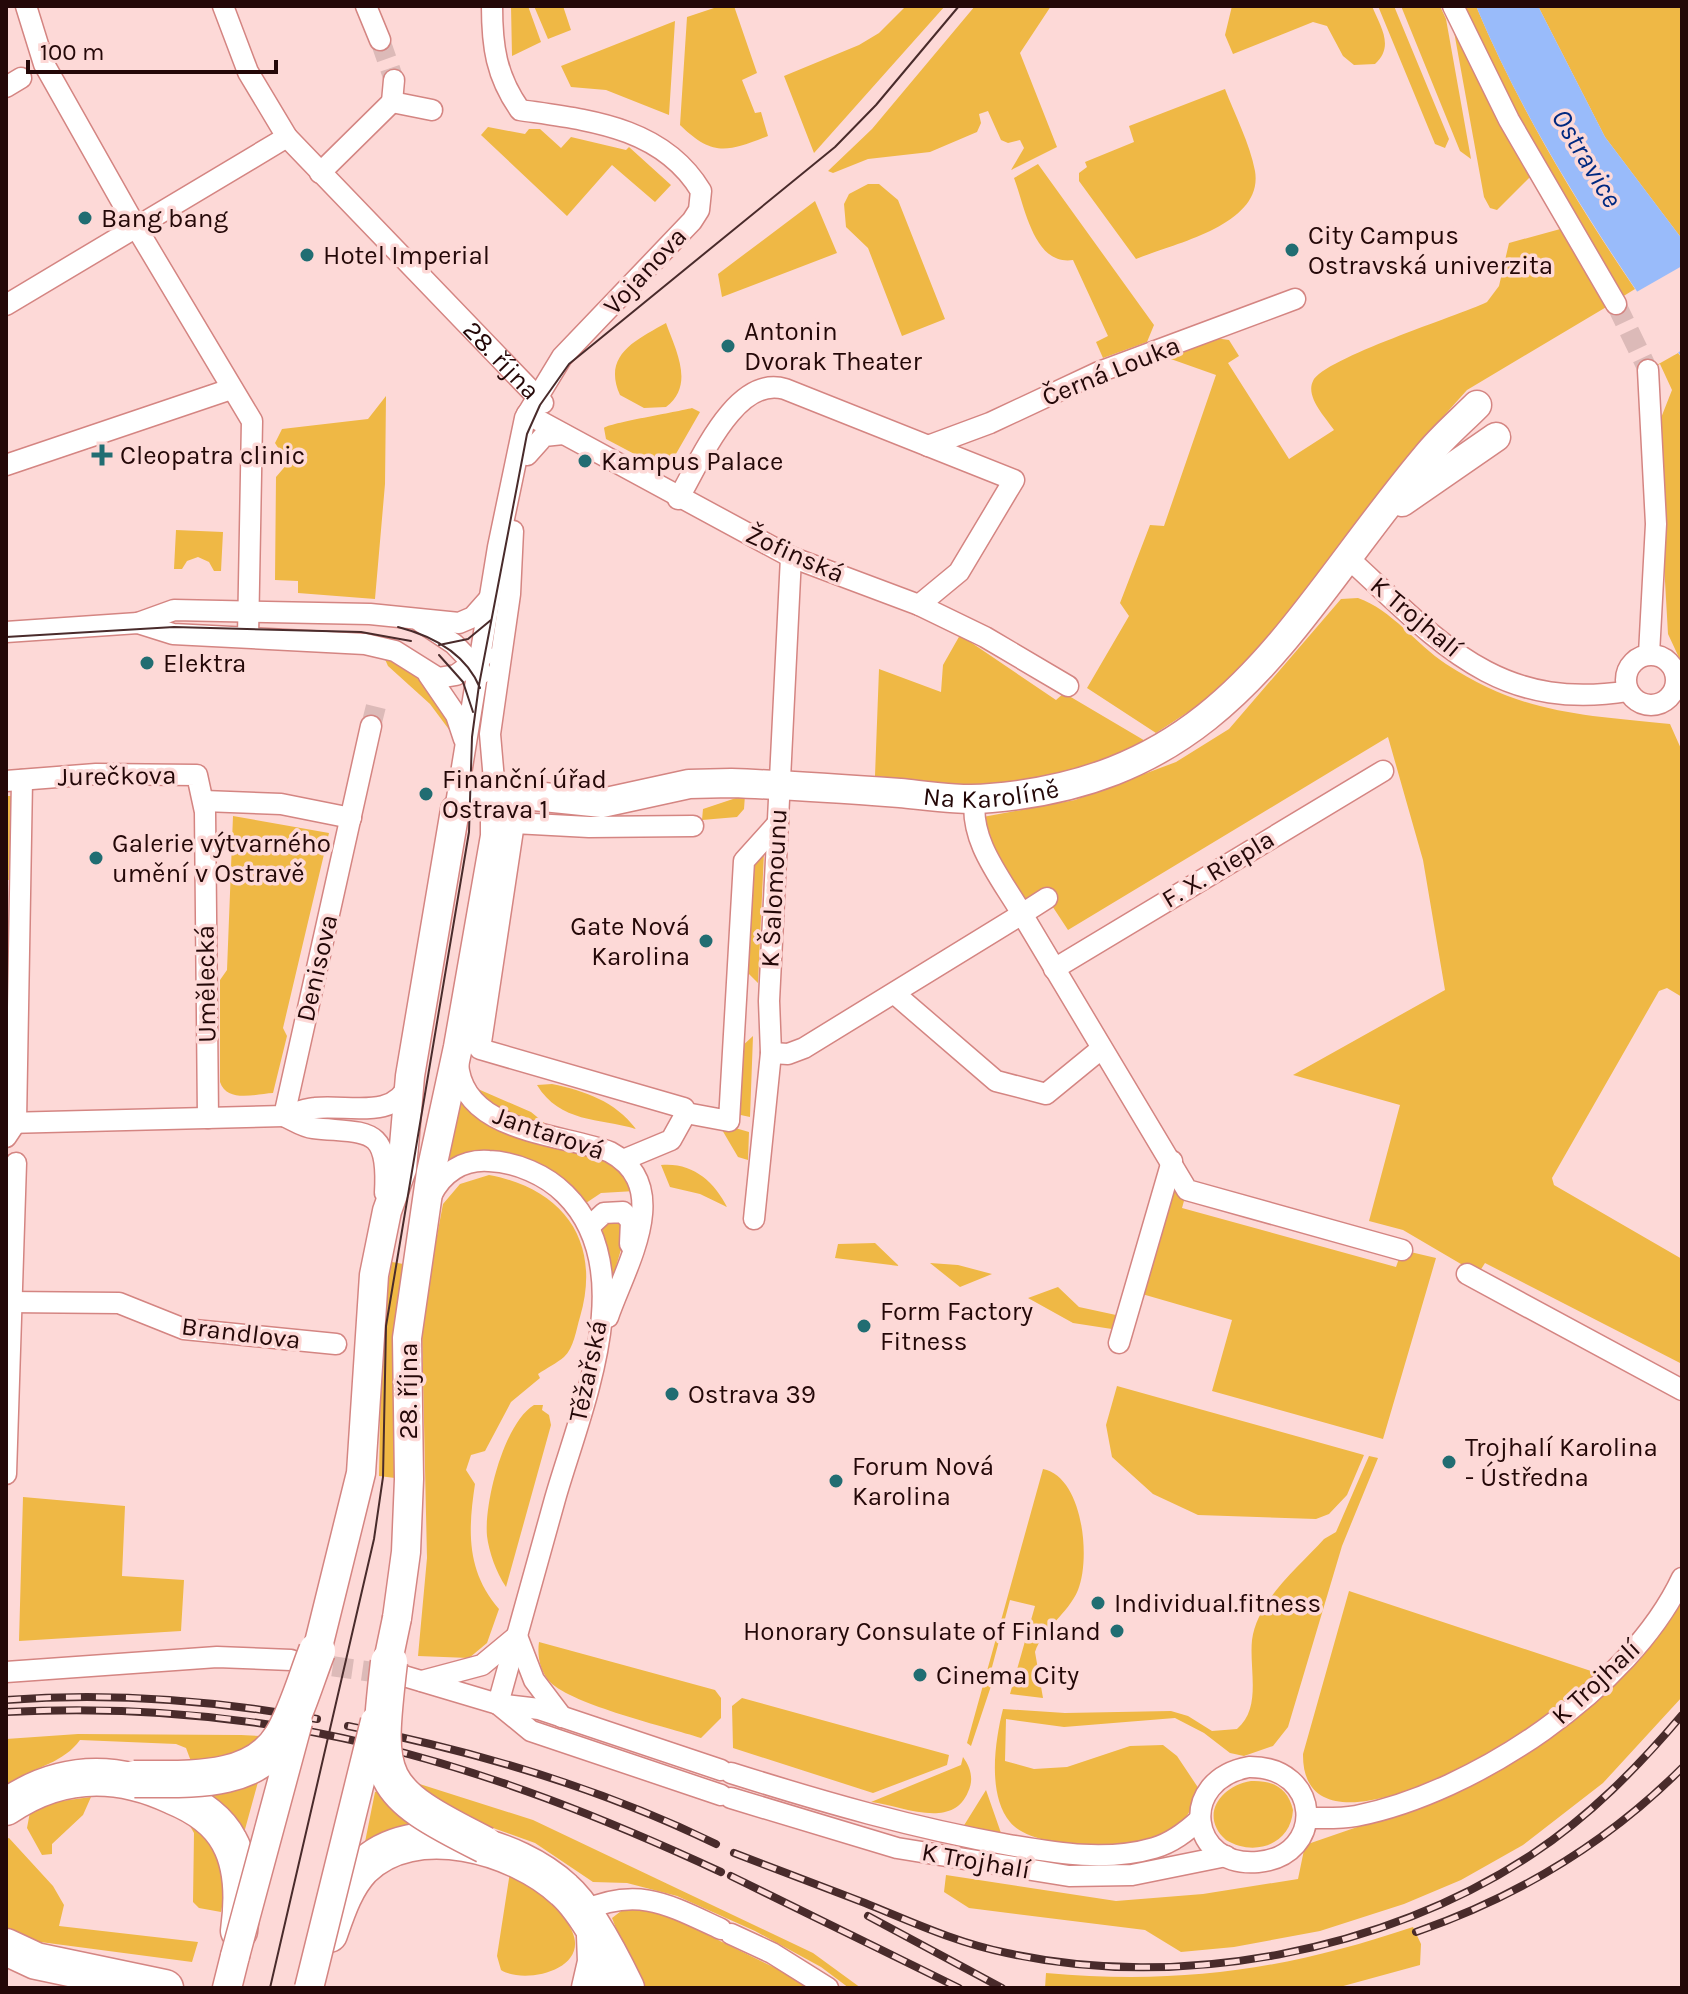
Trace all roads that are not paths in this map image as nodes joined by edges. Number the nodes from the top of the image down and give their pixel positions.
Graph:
1 (223, 6) edge
2 (366, 6) edge
3 (492, 6) edge
4 (1453, 6) edge
5 (26, 8) edge
6 (380, 40) tunnel mouth
7 (394, 80) tunnel mouth
8 (392, 102) junction
9 (432, 110) dead end
10 (287, 137) junction
11 (320, 173) junction
12 (136, 227) junction
13 (1295, 299) dead end
14 (1616, 304) tunnel mouth
15 (6, 305) edge
16 (1648, 370) tunnel mouth
17 (231, 389) junction
18 (537, 395) junction
19 (1477, 405) dead end
20 (532, 417) junction
21 (563, 434) junction
22 (1496, 437) dead end
23 (928, 446) junction
24 (527, 455) junction
25 (6, 465) edge
26 (678, 499) junction
27 (1379, 519) junction
28 (791, 557) junction
29 (1347, 557) junction
30 (489, 598) junction
31 (919, 605) junction
32 (249, 611) junction
33 (412, 619) junction
34 (138, 623) junction
35 (506, 623) junction
36 (6, 632) edge
37 (248, 637) junction
38 (1649, 654) junction
39 (477, 664) junction
40 (428, 674) junction
41 (1068, 686) dead end
42 (1628, 691) junction
43 (1676, 702) edge
44 (493, 706) junction
45 (371, 726) tunnel mouth
46 (464, 747) junction
47 (1383, 771) dead end
48 (14, 780) edge
49 (778, 784) junction
50 (495, 792) junction
51 (975, 798) junction
52 (204, 801) junction
53 (455, 810) junction
54 (351, 818) junction
55 (778, 823) junction
56 (693, 826) dead end
57 (1047, 898) dead end
58 (1022, 914) junction
59 (1054, 969) junction
60 (895, 994) junction
61 (458, 1047) junction
62 (1101, 1049) junction
63 (771, 1053) junction
64 (409, 1083) junction
65 (686, 1113) junction
66 (284, 1116) junction
67 (208, 1118) junction
68 (9, 1127) edge
69 (623, 1160) junction
70 (1172, 1161) junction
71 (16, 1163) dead end
72 (385, 1219) junction
73 (426, 1219) junction
74 (754, 1219) dead end
75 (590, 1226) junction
76 (1402, 1250) dead end
77 (628, 1260) junction
78 (1467, 1274) dead end
79 (9, 1302) edge
80 (601, 1336) junction
81 (1119, 1343) dead end
82 (336, 1344) dead end
83 (1682, 1390) edge
84 (6, 1474) edge
85 (1682, 1578) edge
86 (517, 1636) junction
87 (6, 1656) edge
88 (304, 1656) junction
89 (46, 1668) junction
90 (6, 1672) edge
91 (405, 1673) junction
92 (498, 1704) junction
93 (562, 1717) junction
94 (134, 1779) junction
95 (6, 1807) edge
96 (1307, 1818) junction
97 (1200, 1819) junction
98 (485, 1845) junction
99 (1226, 1856) junction
100 (589, 1923) junction
101 (6, 1947) edge
102 (6, 1969) edge
103 (231, 1972) edge
104 (151, 1988) edge
105 (165, 1988) edge
106 (309, 1988) edge
107 (590, 1988) edge
108 (626, 1988) edge
109 (828, 1988) edge

1 - 10 street, 28. října
2 - 6 street
3 - 18 street, Vojanova
4 - 14 street
5 - 12 street
7 - 8 street
8 - 9 street
8 - 11 street
10 - 11 street, 28. října
10 - 12 street
11 - 18 street, 28. října
12 - 15 street
12 - 17 street
13 - 23 street, Černá Louka
16 - 38 street
17 - 25 street
17 - 32 street
18 - 20 street
19 - 27 street
20 - 21 street, Žofinská
20 - 24 street, 28. října
20 - 30 street, 28. října
21 - 24 street
21 - 26 street, Žofinská
22 - 27 street
23 - 26 street
23 - 31 street
24 - 35 street, 28. října
26 - 28 street, Žofinská
27 - 29 street, Na Karolíně
28 - 31 street, Žofinská
28 - 49 street, K Šalomounu
29 - 42 street, K Trojhalí
29 - 51 street, Na Karolíně
30 - 33 street
30 - 39 street, 28. října
31 - 41 street, Žofinská
32 - 33 street
32 - 34 street
32 - 37 street
33 - 39 street
34 - 36 street
34 - 37 street
35 - 39 street
35 - 44 street, 28. října
37 - 40 street
38 - 42 street
38 - 43 street
39 - 40 street
39 - 44 street
39 - 46 street, 28. října
40 - 46 street
42 - 43 street
44 - 50 street, 28. října
45 - 54 street, Denisova
46 - 53 street, 28. října
47 - 59 street, F. X. Riepla
48 - 52 street, Jurečkova
48 - 68 street
49 - 50 street, Na Karolíně
49 - 51 street, Na Karolíně
49 - 55 street, K Šalomounu
50 - 53 street
50 - 61 street, 28. října
51 - 58 street
52 - 54 street, Jurečkova
52 - 67 street, Umělecká
53 - 64 street, 28. října
54 - 66 street, Denisova
55 - 63 street, K Šalomounu
55 - 65 street, K Šalomounu
56 - 65 street
57 - 58 street
58 - 59 street
58 - 60 street
59 - 62 street
60 - 62 street
60 - 63 street
61 - 69 street, Jantarová
61 - 73 street, 28. října
62 - 70 street
63 - 74 street, K Šalomounu
64 - 66 street
64 - 72 street, 28. října
65 - 69 street
66 - 67 street
66 - 72 street
67 - 68 street
69 - 77 street, Jantarová
70 - 76 street
70 - 81 street
71 - 79 street
72 - 88 street, 28. října
73 - 75 street, Těžařská
73 - 91 street, 28. října, bridge
75 - 77 street, Jantarová
75 - 80 street, Těžařská
77 - 80 street, Jantarová
78 - 83 street
79 - 82 street, Brandlova
79 - 84 street
80 - 86 street, Těžařská
85 - 96 street, K Trojhalí
86 - 91 street
86 - 92 street, Těžařská
86 - 93 street
87 - 89 street
88 - 89 street
88 - 94 highway, bridge
88 - 103 street, 28. října, bridge
89 - 90 street
91 - 92 street
91 - 98 highway, bridge
91 - 106 street, 28. října, bridge
92 - 93 street, K Trojhalí
92 - 99 street, K Trojhalí
93 - 97 street, K Trojhalí
94 - 95 highway
94 - 103 highway, bridge
96 - 97 street
96 - 99 street
97 - 99 street
98 - 100 highway
98 - 106 highway, bridge
100 - 107 highway
100 - 108 highway
100 - 109 street
101 - 105 highway
102 - 104 highway

